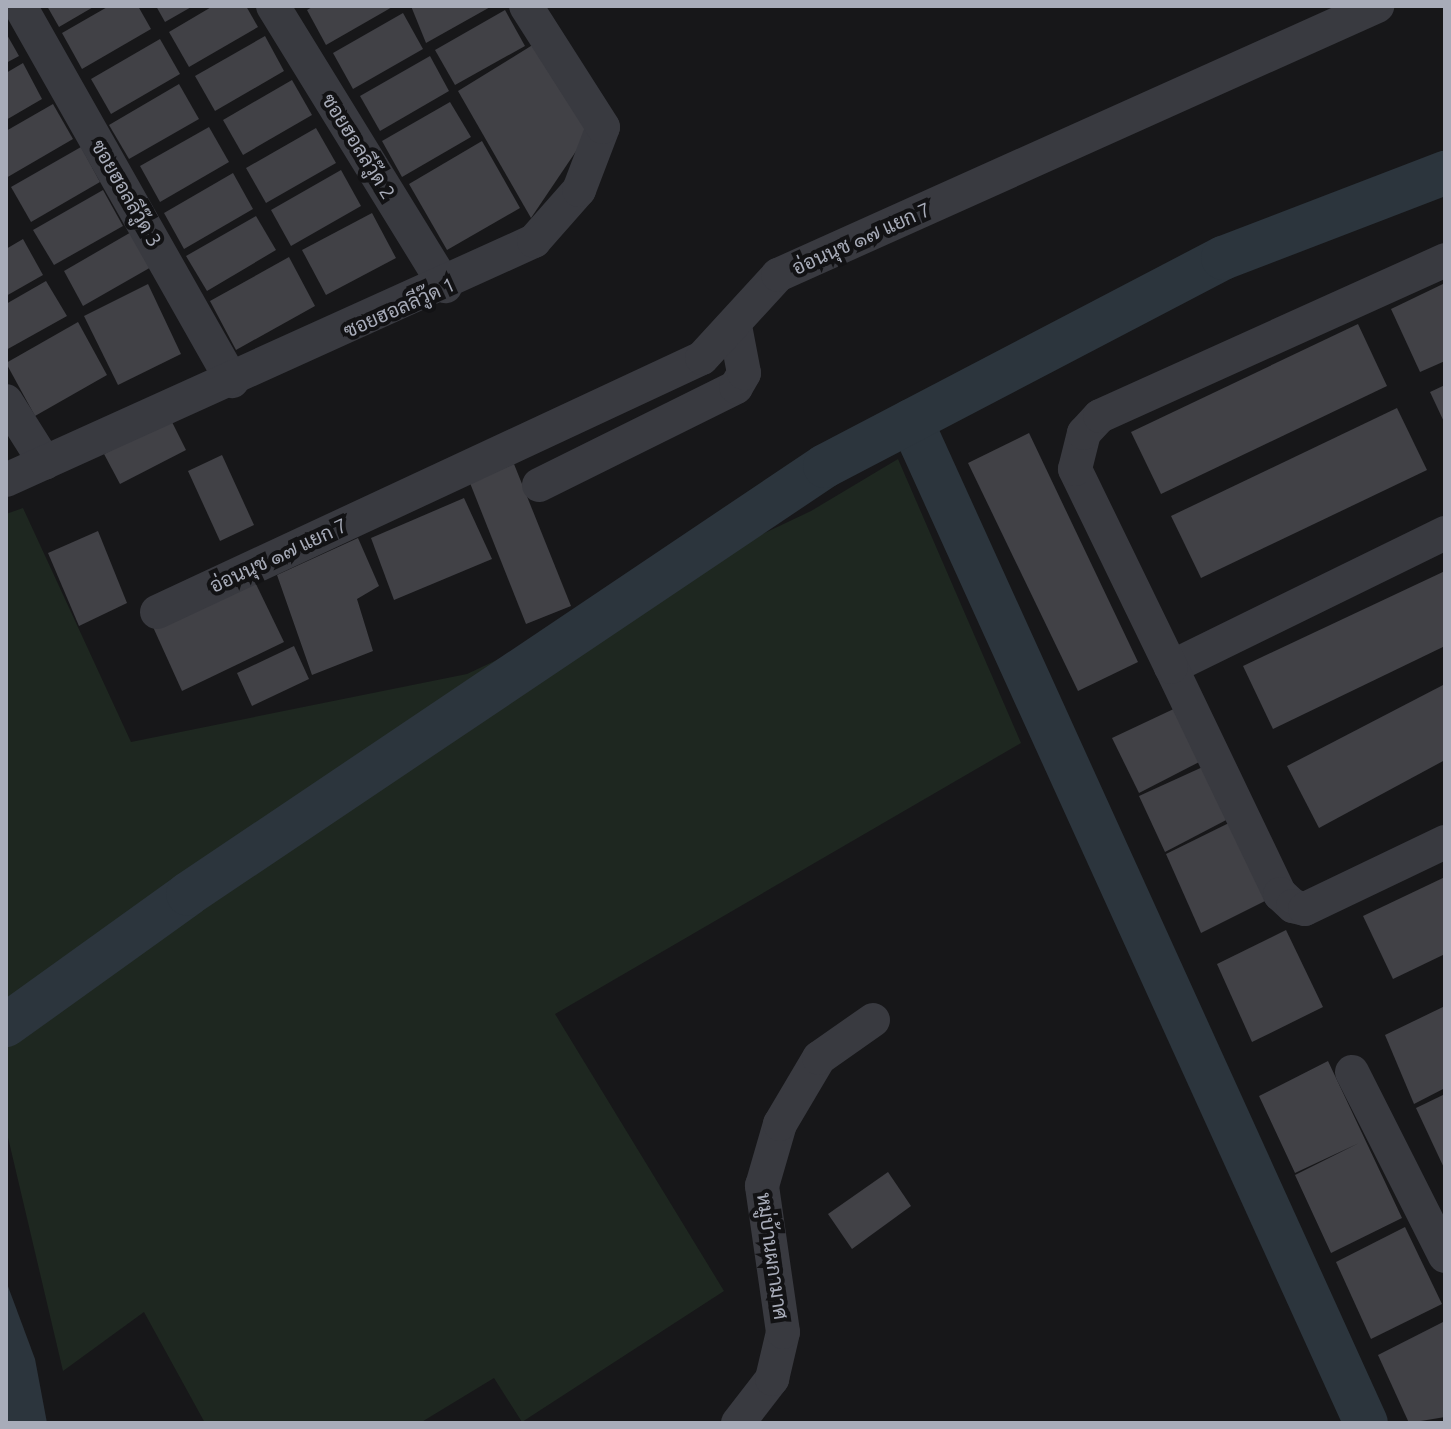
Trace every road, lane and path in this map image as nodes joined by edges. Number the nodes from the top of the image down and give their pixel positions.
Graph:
1 (20, 6) edge
2 (273, 6) edge
3 (526, 6) edge
4 (1377, 6) edge
5 (1445, 260) edge
6 (445, 286) junction
7 (735, 326) junction
8 (232, 381) junction
9 (6, 401) edge
10 (45, 463) junction
11 (6, 480) edge
12 (539, 485) dead end
13 (1445, 533) edge
14 (157, 612) dead end
15 (1171, 667) junction
16 (1445, 842) edge
17 (873, 1020) dead end
18 (1352, 1072) dead end
19 (1445, 1256) edge
20 (738, 1423) edge

1 - 8 street, ซอยฮอลลีวู๊ด 3
2 - 6 street, ซอยฮอลลีวู๊ด 2
3 - 6 street, ซอยฮอลลีวู๊ด 1
4 - 7 street, อ่อนนุช ๑๗ แยก 7
5 - 15 street
6 - 8 street, ซอยฮอลลีวู๊ด 1
7 - 12 street
7 - 14 street, อ่อนนุช ๑๗ แยก 7
8 - 10 street, ซอยฮอลลีวู๊ด 1
9 - 10 street
10 - 11 street, ซอยฮอลลีวู๊ด 1
13 - 15 street
15 - 16 street
17 - 20 street, หมู่บ้านผกามาศ
18 - 19 street

